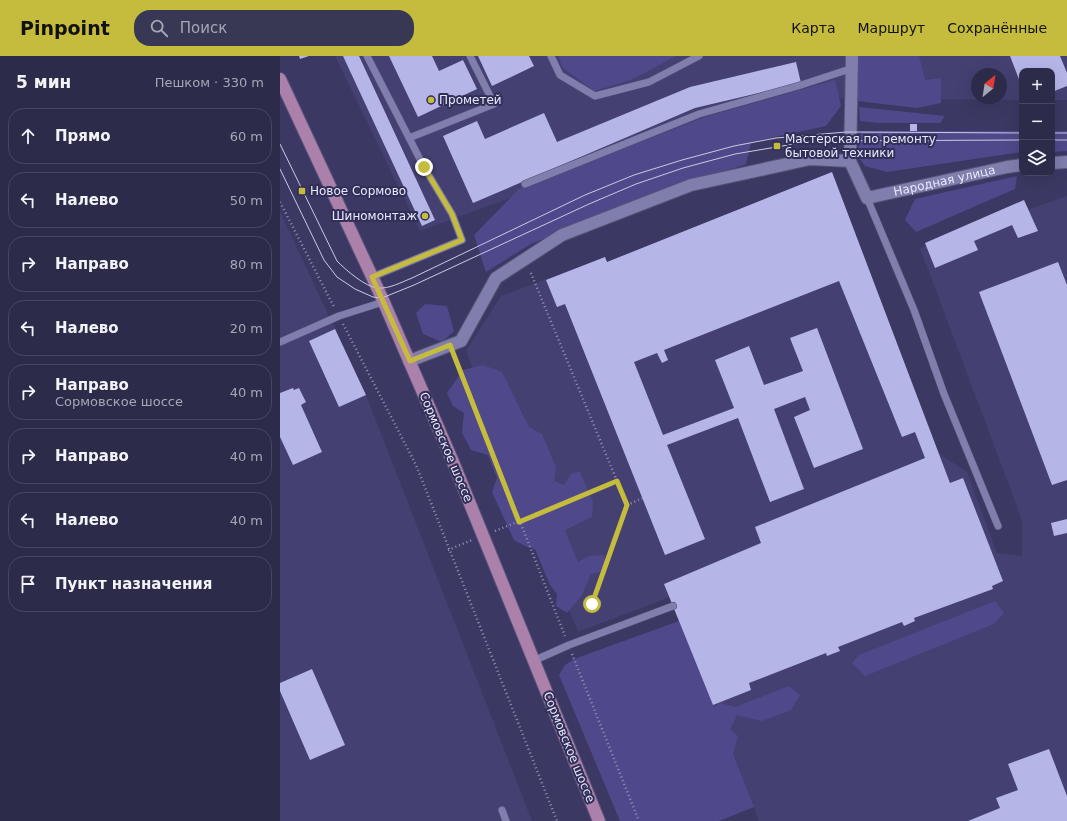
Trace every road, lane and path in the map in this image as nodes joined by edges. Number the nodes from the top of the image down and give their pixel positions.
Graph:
1 (367, 56) edge
2 (470, 56) edge
3 (551, 56) edge
4 (699, 56) edge
5 (852, 62) edge
6 (280, 79) edge
7 (409, 138) junction
8 (850, 161) junction
9 (1067, 162) edge
10 (1055, 163) edge
11 (1019, 166) edge
12 (525, 184) dead end
13 (867, 198) junction
14 (280, 202) edge
15 (525, 259) junction
16 (372, 277) junction
17 (383, 302) junction
18 (339, 316) junction
19 (280, 342) edge
20 (450, 345) junction
21 (410, 361) junction
22 (617, 481) junction
23 (643, 498) dead end
24 (627, 505) junction
25 (519, 522) junction
26 (998, 526) dead end
27 (592, 604) dead end
28 (673, 606) dead end
29 (569, 645) junction
30 (533, 661) junction
31 (502, 810) dead end
32 (506, 821) edge
33 (557, 821) edge
34 (599, 821) edge
35 (639, 821) edge

1 - 7 lane
2 - 7 lane
3 - 4 lane
5 - 8 street
5 - 12 lane
6 - 16 main road, Сормовское шоссе
7 - 16 lane
8 - 13 street
8 - 15 street
9 - 10 street
11 - 13 street, Народная улица
13 - 26 lane
14 - 18 path
15 - 20 street
15 - 22 path
16 - 17 main road, Сормовское шоссе
17 - 18 lane
17 - 21 main road, Сормовское шоссе
18 - 19 lane
18 - 33 path
20 - 21 street
20 - 25 path
21 - 30 main road, Сормовское шоссе
22 - 24 path
22 - 25 path
23 - 24 path
24 - 27 path
25 - 29 path
28 - 29 lane
29 - 30 lane
29 - 35 path
30 - 34 main road, Сормовское шоссе
31 - 32 lane

